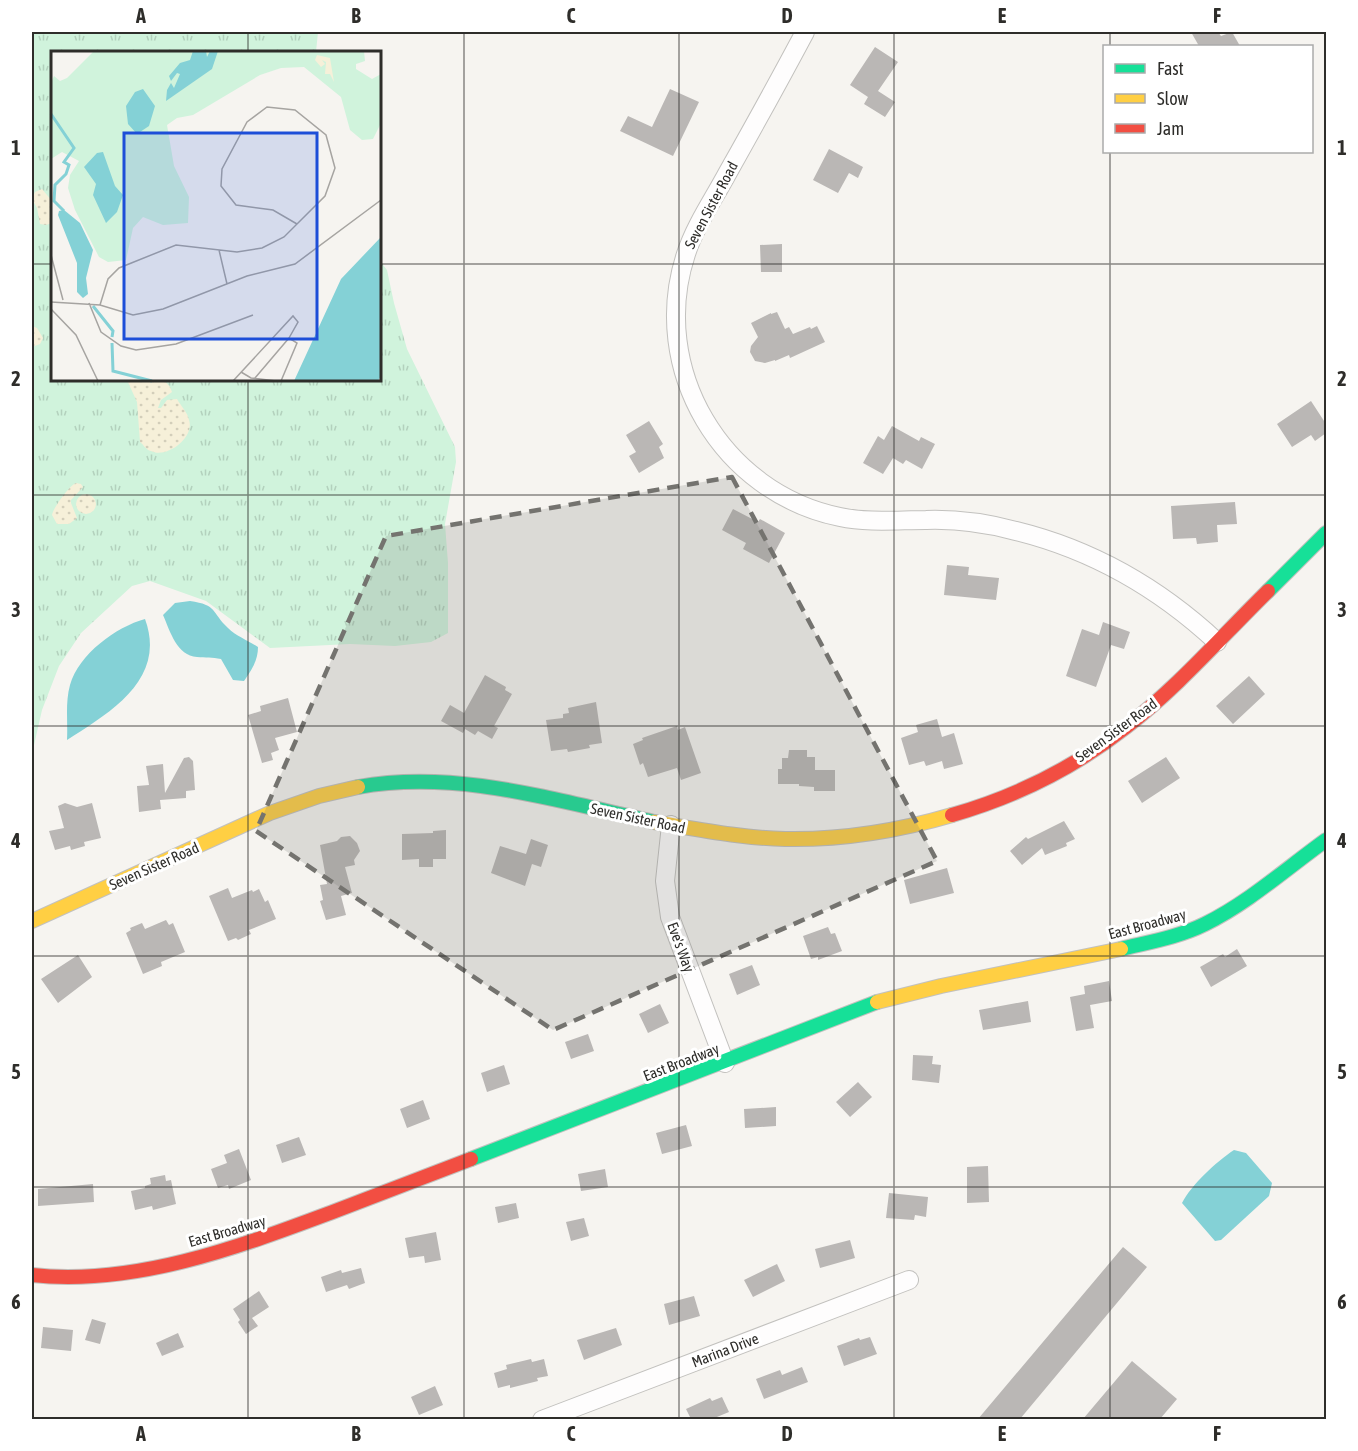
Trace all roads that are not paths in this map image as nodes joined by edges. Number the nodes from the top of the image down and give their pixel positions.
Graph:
1 (805, 32) edge
2 (1326, 533) edge
3 (1217, 642) junction
4 (671, 825) junction
5 (1326, 840) edge
6 (32, 921) edge
7 (724, 1063) junction
8 (32, 1275) edge
9 (909, 1280) dead end
10 (542, 1419) edge

1 - 3 street, Seven Sister Road
2 - 3 street, Seven Sister Road
3 - 4 street, Seven Sister Road
4 - 6 street, Seven Sister Road
4 - 7 street, Eve's Way
5 - 7 street, East Broadway
7 - 8 street, East Broadway
9 - 10 street, Marina Drive

